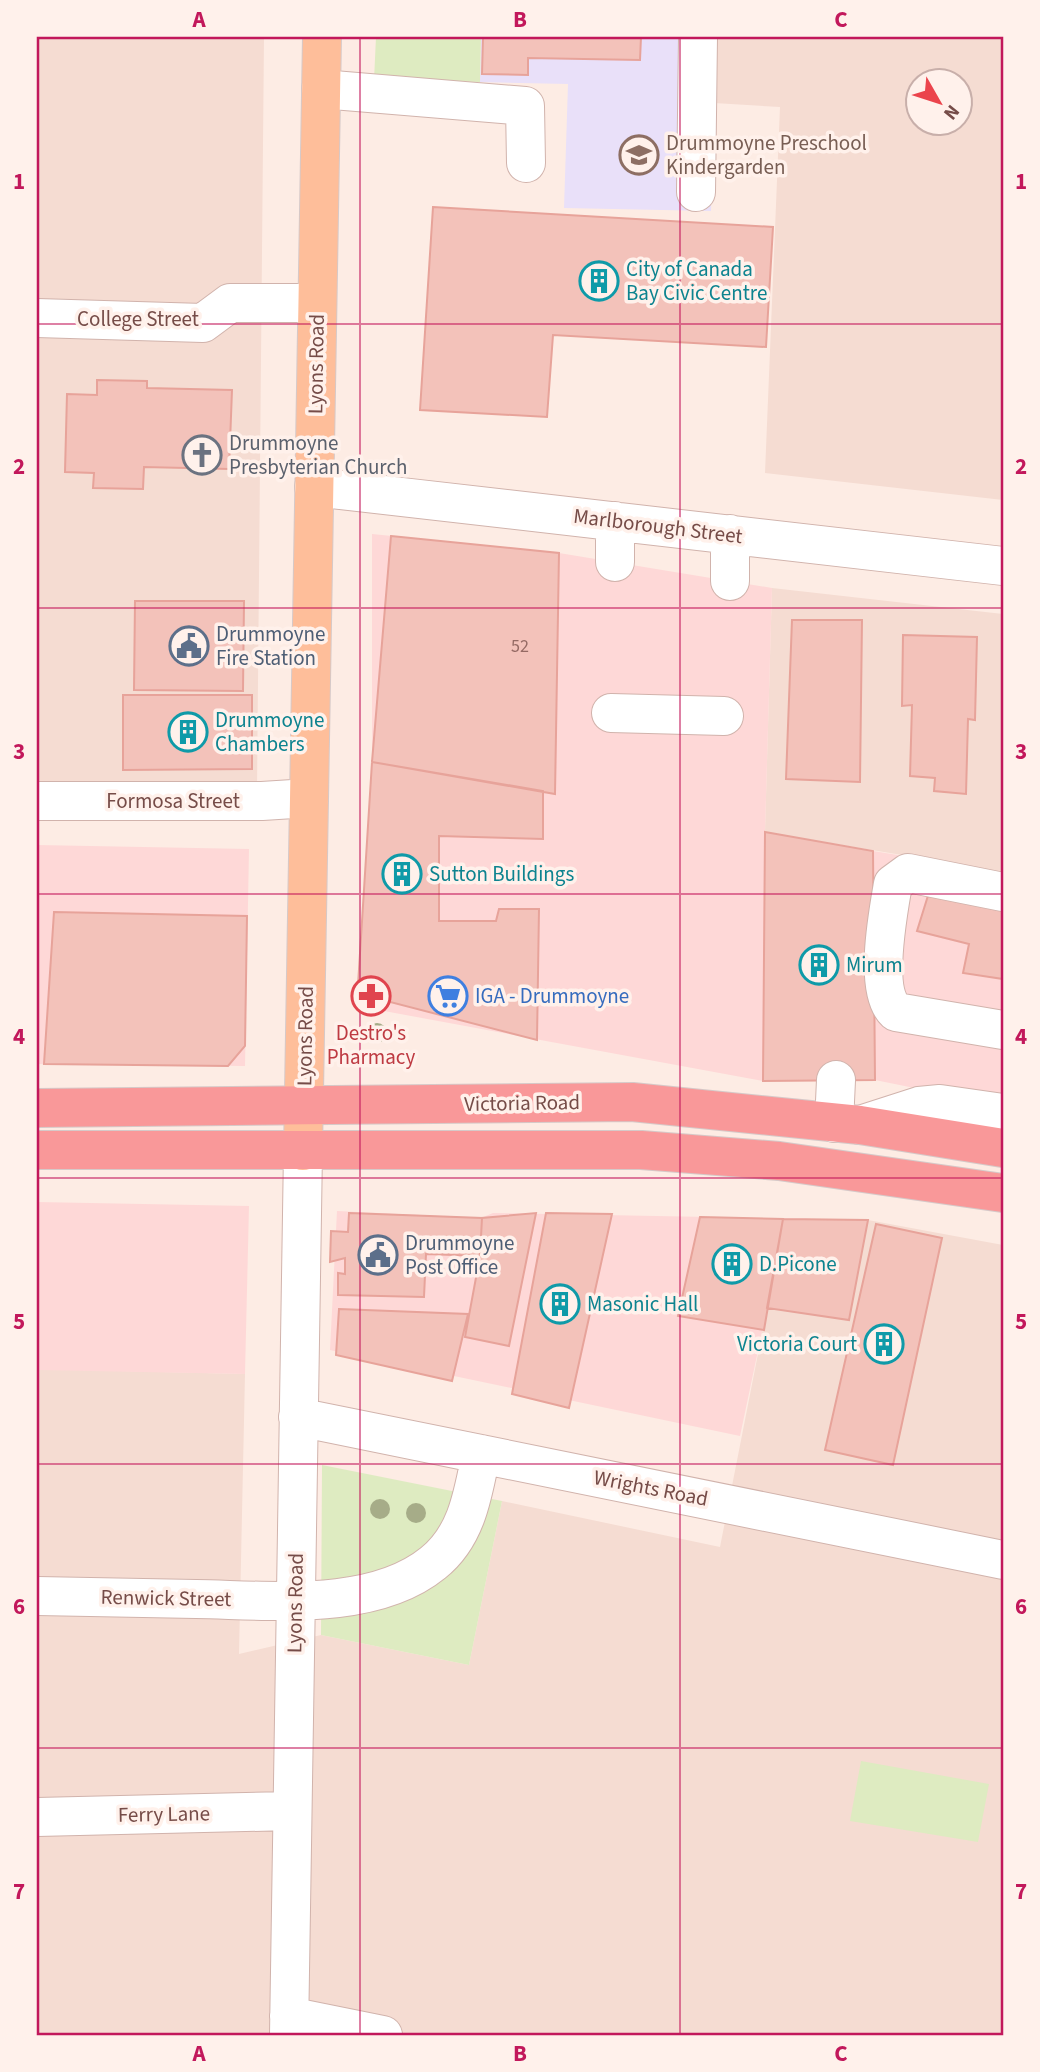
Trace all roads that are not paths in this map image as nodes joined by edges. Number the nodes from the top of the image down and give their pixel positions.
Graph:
1 (322, 37) edge
2 (698, 37) edge
3 (321, 89) junction
4 (526, 163) dead end
5 (696, 192) dead end
6 (317, 303) junction
7 (37, 318) edge
8 (314, 487) junction
9 (615, 521) junction
10 (730, 534) junction
11 (615, 562) dead end
12 (1003, 566) edge
13 (730, 580) dead end
14 (611, 713) dead end
15 (724, 716) dead end
16 (309, 798) junction
17 (37, 801) edge
18 (1003, 892) edge
19 (1003, 1030) edge
20 (836, 1080) dead end
21 (303, 1106) junction
22 (37, 1108) edge
23 (1003, 1113) edge
24 (847, 1124) junction
25 (1003, 1148) edge
26 (37, 1150) edge
27 (303, 1151) junction
28 (1003, 1193) edge
29 (298, 1417) junction
30 (481, 1454) junction
31 (1003, 1560) edge
32 (37, 1596) edge
33 (295, 1601) junction
34 (291, 1811) junction
35 (37, 1817) edge
36 (289, 2026) edge
37 (383, 2035) edge

1 - 3 main road, Lyons Road
2 - 5 street
3 - 4 street
3 - 6 main road, Lyons Road
6 - 7 street, College Street
6 - 8 main road, Lyons Road
8 - 9 street, Marlborough Street
8 - 16 main road, Lyons Road
9 - 10 street, Marlborough Street
9 - 11 street
10 - 12 street, Marlborough Street
10 - 13 street
14 - 15 street
16 - 17 street, Formosa Street
16 - 21 main road, Lyons Road
18 - 19 street
20 - 24 street
21 - 22 highway, Victoria Road
21 - 24 highway, Victoria Road
21 - 27 main road, Lyons Road
23 - 24 street
24 - 25 highway, Victoria Road
26 - 27 highway
27 - 28 highway
27 - 29 street, Lyons Road
29 - 30 street, Wrights Road
29 - 33 street, Lyons Road
30 - 31 street, Wrights Road
30 - 33 street, Renwick Street
32 - 33 street, Renwick Street
33 - 34 street, Lyons Road
34 - 35 street, Ferry Lane
34 - 36 street, Lyons Road
36 - 37 street

